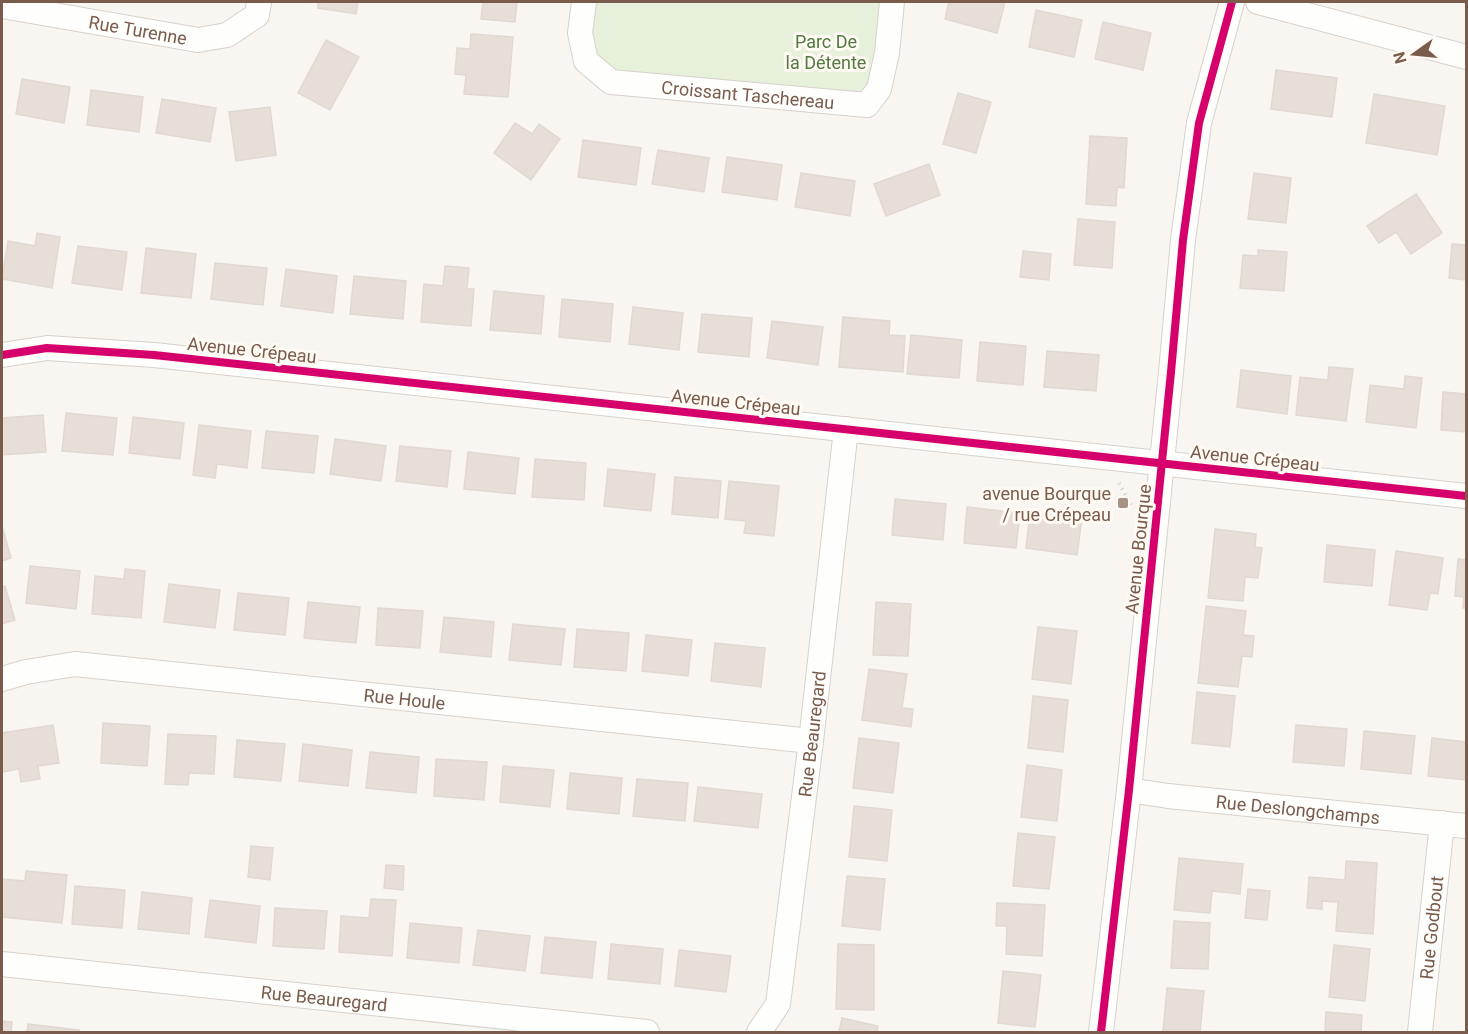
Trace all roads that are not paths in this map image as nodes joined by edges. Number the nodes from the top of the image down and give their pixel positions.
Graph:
1 (259, 2) edge
2 (584, 2) edge
3 (892, 2) edge
4 (1232, 2) edge
5 (1258, 2) edge
6 (2, 6) edge
7 (1467, 57) edge
8 (2, 355) edge
9 (846, 429) junction
10 (1162, 463) junction
11 (1467, 496) edge
12 (2, 679) edge
13 (811, 741) junction
14 (1128, 790) junction
15 (1442, 823) junction
16 (1467, 826) edge
17 (2, 964) edge
18 (647, 1032) edge
19 (759, 1032) edge
20 (1101, 1032) edge
21 (1420, 1032) edge

1 - 6 street, Rue Turenne
2 - 3 street, Croissant Taschereau
4 - 10 street, Avenue Bourque
5 - 7 street
8 - 9 street, Avenue Crépeau
9 - 10 street, Avenue Crépeau
9 - 13 street, Rue Beauregard
10 - 11 street, Avenue Crépeau
10 - 14 street, Avenue Bourque
12 - 13 street, Rue Houle
13 - 19 street, Rue Beauregard
14 - 15 street, Rue Deslongchamps
14 - 20 street, Avenue Bourque
15 - 16 street, Rue Deslongchamps
15 - 21 street, Rue Godbout
17 - 18 street, Rue Beauregard

